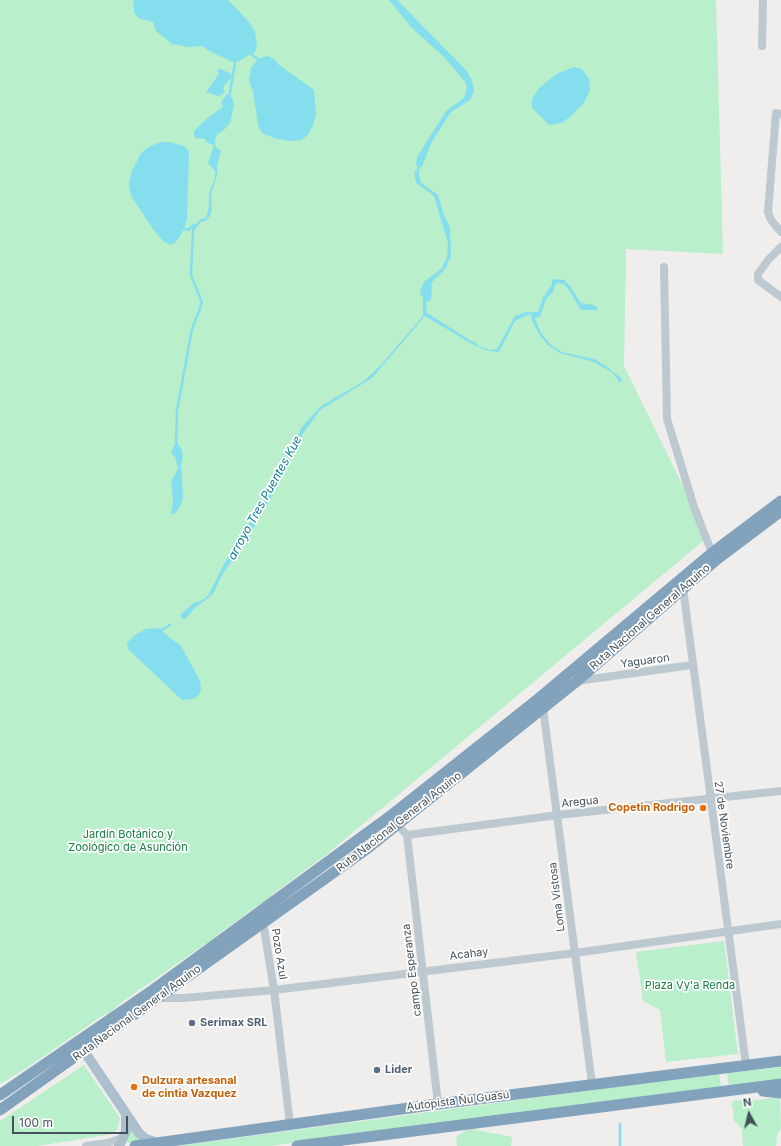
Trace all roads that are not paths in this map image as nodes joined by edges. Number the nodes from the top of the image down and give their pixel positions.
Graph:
1 (763, 0) edge
2 (762, 46) dead end
3 (781, 114) edge
4 (781, 232) edge
5 (781, 248) edge
6 (664, 267) dead end
7 (781, 297) edge
8 (781, 501) edge
9 (781, 511) edge
10 (712, 553) junction
11 (682, 588) junction
12 (692, 666) junction
13 (577, 681) junction
14 (543, 708) junction
15 (781, 791) edge
16 (710, 800) junction
17 (389, 816) junction
18 (558, 816) junction
19 (398, 825) junction
20 (407, 835) junction
21 (263, 922) junction
22 (781, 924) edge
23 (727, 931) junction
24 (575, 953) junction
25 (423, 971) junction
26 (274, 990) junction
27 (159, 998) junction
28 (84, 1051) junction
29 (781, 1061) edge
30 (746, 1065) junction
31 (592, 1084) junction
32 (781, 1084) edge
33 (738, 1089) junction
34 (781, 1092) edge
35 (0, 1095) edge
36 (438, 1104) junction
37 (0, 1110) edge
38 (126, 1114) junction
39 (290, 1124) junction
40 (121, 1142) edge
41 (157, 1143) junction
42 (86, 1146) edge
43 (135, 1146) edge
44 (297, 1146) edge

1 - 2 street
3 - 4 street
5 - 7 street
6 - 10 street
8 - 10 highway, Ruta Nacional General Aquino
9 - 11 highway, Ruta Nacional General Aquino
10 - 17 highway, Ruta Nacional General Aquino
11 - 12 street, 27 de Noviembre
11 - 13 highway, Ruta Nacional General Aquino
12 - 13 street, Yaguaron
12 - 16 street, 27 de Noviembre
13 - 14 highway, Ruta Nacional General Aquino
14 - 18 street, Loma Vistosa
14 - 19 highway, Ruta Nacional General Aquino
15 - 16 street, Aregua
16 - 18 street, Aregua
16 - 23 street, 27 de Noviembre
17 - 19 street
17 - 35 highway, Ruta Nacional General Aquino
18 - 20 street, Aregua
18 - 24 street, Loma Vistosa
19 - 20 street
19 - 21 highway, Ruta Nacional General Aquino
20 - 25 street, campo Esperanza
21 - 26 street, Pozo Azul
21 - 27 highway, Ruta Nacional General Aquino
22 - 23 street, Acahay
23 - 24 street, Acahay
23 - 30 street, 27 de Noviembre
24 - 25 street, Acahay
24 - 31 street, Loma Vistosa
25 - 26 street, Acahay
25 - 36 street, campo Esperanza
26 - 27 street, Acahay
26 - 39 street, Pozo Azul
27 - 28 highway, Ruta Nacional General Aquino
28 - 37 highway, Ruta Nacional General Aquino
28 - 38 main road
29 - 30 highway, Autopista Ñu Guasú
30 - 31 highway, Autopista Ñu Guasú
31 - 36 highway, Autopista Ñu Guasú
32 - 33 highway, Autopista Ñu Guasú
33 - 34 highway
33 - 44 highway, Autopista Ñu Guasú
36 - 39 highway, Autopista Ñu Guasú
38 - 40 main road
38 - 41 main road
39 - 41 highway, Autopista Ñu Guasú
40 - 42 street
41 - 43 highway, Autopista Ñu Guasú

